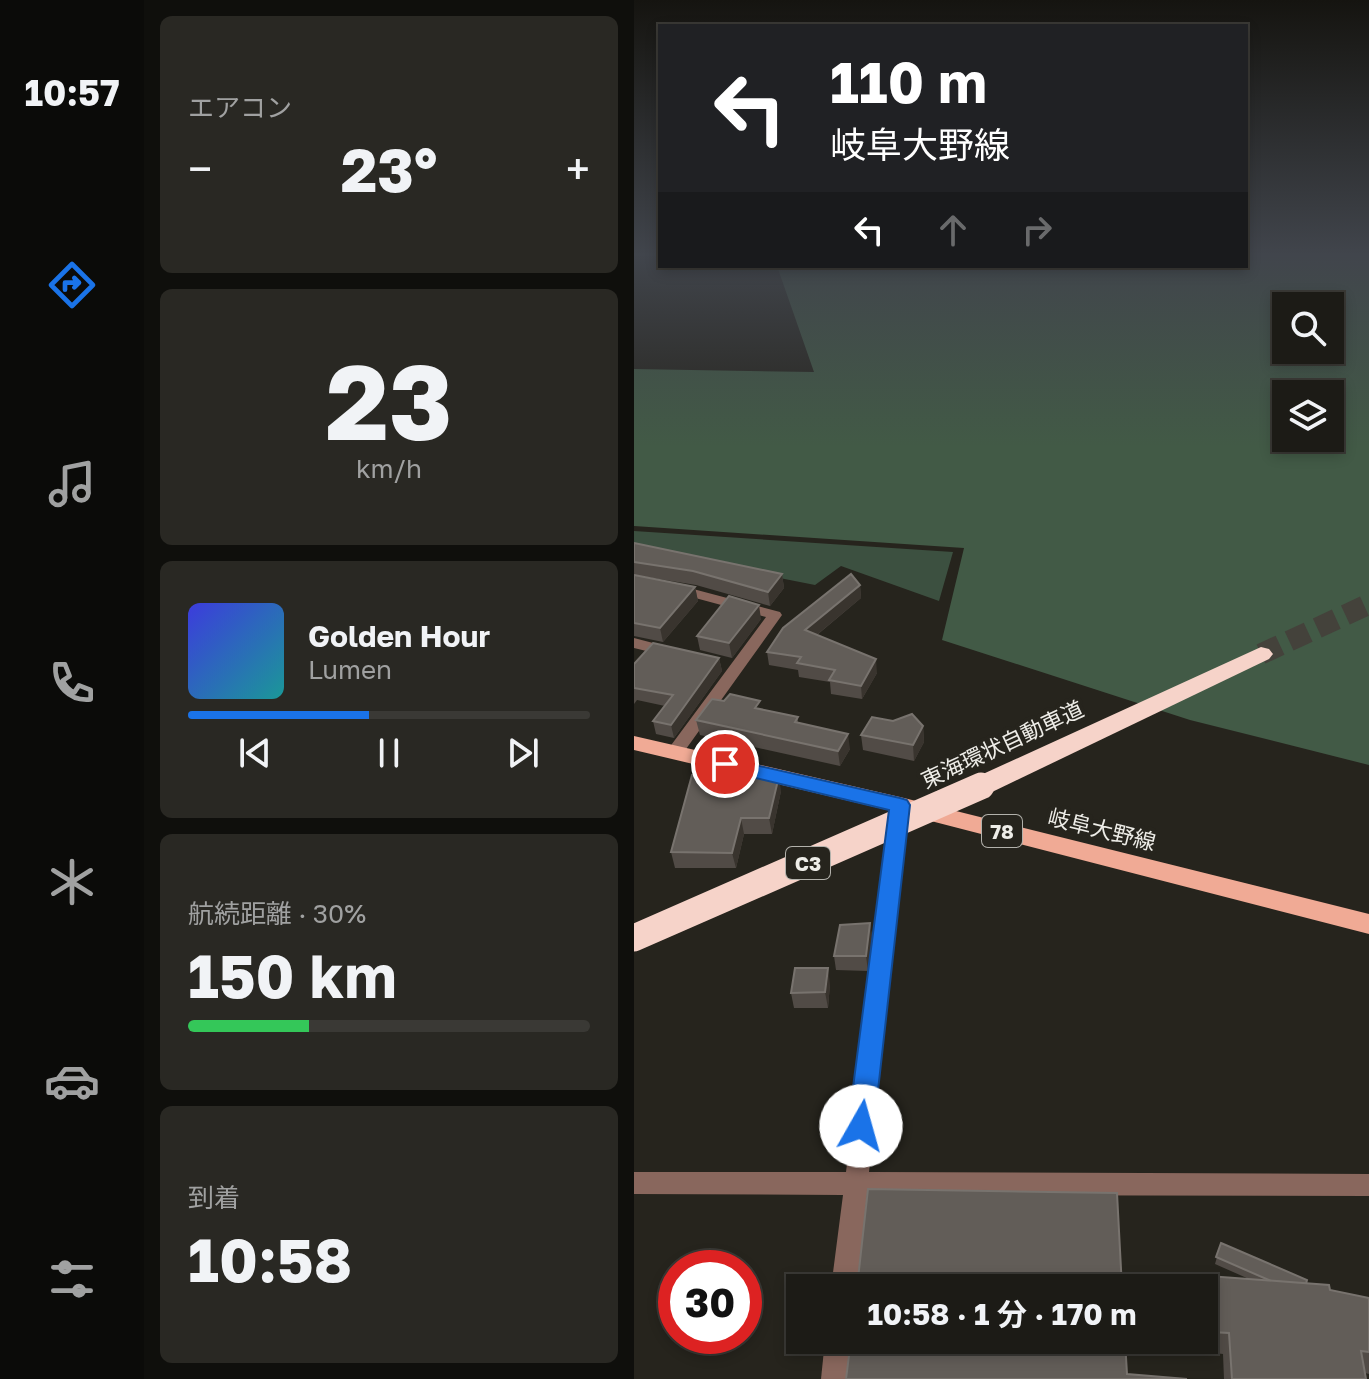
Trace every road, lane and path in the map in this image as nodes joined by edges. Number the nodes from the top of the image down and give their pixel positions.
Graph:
1 (664, 586) edge
2 (634, 643) edge
3 (1261, 654) tunnel mouth
4 (694, 657) edge
5 (634, 743) edge
6 (675, 752) junction
7 (900, 805) junction
8 (1369, 924) edge
9 (634, 938) edge
10 (634, 1183) edge
11 (854, 1185) junction
12 (1369, 1185) edge
13 (845, 1274) edge
14 (837, 1354) edge
15 (834, 1379) edge

1 - 6 street
2 - 4 street
3 - 9 highway, 東海環状自動車道 / C3, bridge
5 - 6 main road, 岐阜大野線 / 78
6 - 7 main road, 岐阜大野線 / 78
7 - 8 main road, 岐阜大野線 / 78
7 - 11 street
10 - 11 street
11 - 12 street
11 - 13 street
14 - 15 street

